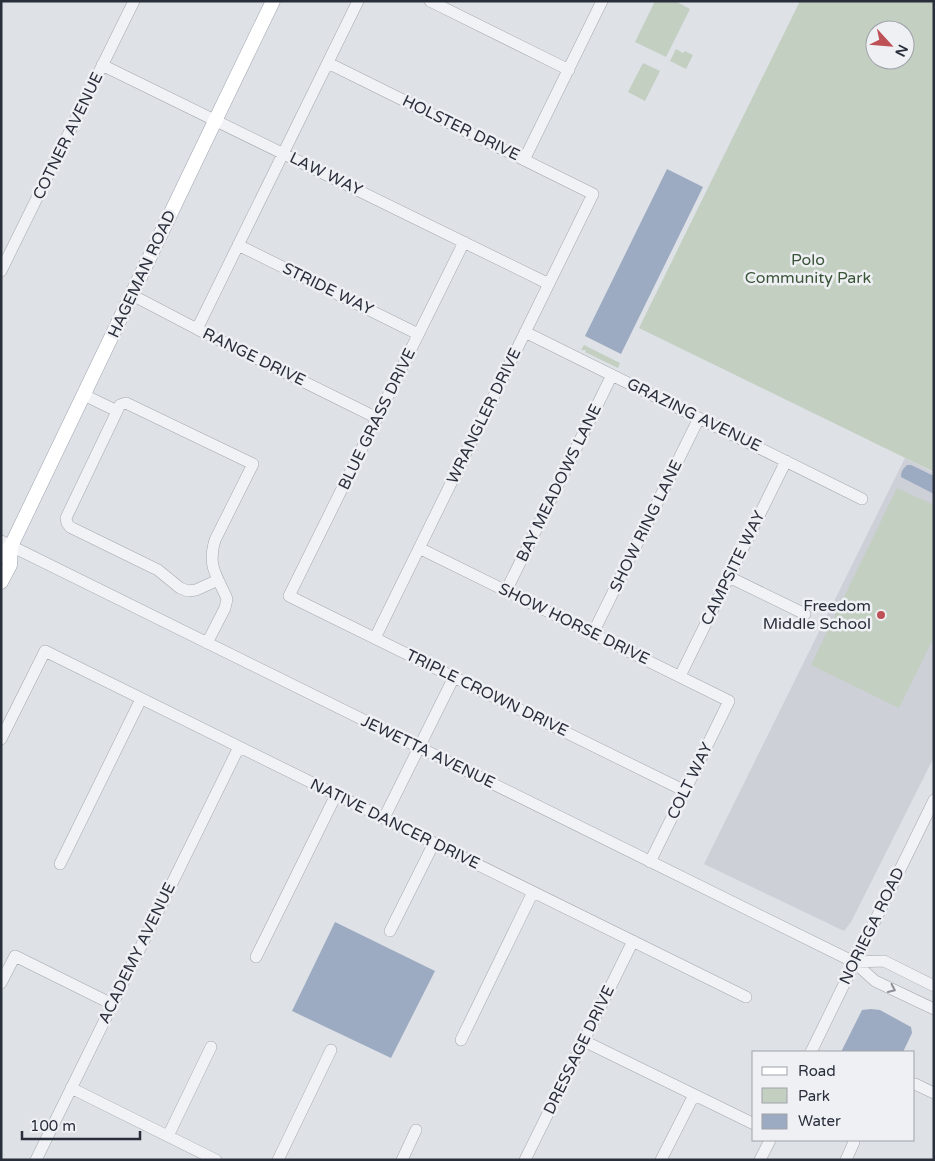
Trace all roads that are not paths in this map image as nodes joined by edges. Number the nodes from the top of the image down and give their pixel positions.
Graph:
1 (134, 1) edge
2 (274, 1) edge
3 (358, 1) edge
4 (430, 1) edge
5 (602, 1) edge
6 (328, 63) junction
7 (102, 66) junction
8 (569, 70) junction
9 (215, 120) junction
10 (284, 153) junction
11 (524, 160) junction
12 (593, 194) joint
13 (464, 242) junction
14 (238, 245) junction
15 (1, 271) edge
16 (549, 284) junction
17 (132, 295) junction
18 (197, 329) junction
19 (525, 332) junction
20 (418, 334) junction
21 (612, 375) junction
22 (84, 395) junction
23 (117, 411) junction
24 (377, 418) junction
25 (699, 418) junction
26 (786, 461) junction
27 (862, 498) dead end
28 (6, 544) edge
29 (419, 548) junction
30 (1, 557) edge
31 (729, 577) junction
32 (218, 580) junction
33 (1, 582) edge
34 (506, 591) junction
35 (290, 596) joint
36 (805, 614) dead end
37 (593, 633) junction
38 (375, 638) junction
39 (207, 643) junction
40 (680, 676) junction
41 (454, 677) junction
42 (141, 699) junction
43 (729, 701) joint
44 (1, 739) edge
45 (239, 747) junction
46 (419, 748) junction
47 (685, 791) junction
48 (336, 795) junction
49 (934, 800) edge
50 (384, 818) junction
51 (434, 843) junction
52 (650, 862) junction
53 (60, 864) dead end
54 (534, 892) junction
55 (390, 931) dead end
56 (633, 941) junction
57 (256, 957) dead end
58 (854, 962) junction
59 (1, 983) edge
60 (934, 986) edge
61 (746, 996) dead end
62 (112, 1004) junction
63 (934, 1009) edge
64 (461, 1040) dead end
65 (584, 1041) junction
66 (211, 1047) dead end
67 (332, 1050) dead end
68 (811, 1051) edge
69 (915, 1084) edge
70 (71, 1088) junction
71 (934, 1093) edge
72 (694, 1095) junction
73 (752, 1123) edge
74 (416, 1130) dead end
75 (168, 1136) junction
76 (770, 1141) edge
77 (854, 1142) dead end
78 (36, 1160) edge
79 (216, 1160) edge
80 (278, 1160) edge
81 (402, 1160) edge
82 (525, 1160) edge
83 (661, 1160) edge
84 (760, 1160) edge
85 (846, 1160) edge

1 - 7 street, COTNER AVENUE
2 - 9 main road, HAGEMAN ROAD
3 - 6 street
4 - 8 street
5 - 8 street
6 - 10 street
6 - 11 street, HOLSTER DRIVE
7 - 9 street, LAW WAY
7 - 15 street, COTNER AVENUE
8 - 11 street
9 - 10 street, LAW WAY
9 - 17 main road, HAGEMAN ROAD
10 - 13 street, LAW WAY
10 - 14 street
11 - 12 street, HOLSTER DRIVE
12 - 16 street, WRANGLER DRIVE
13 - 16 street, LAW WAY
13 - 20 street, BLUE GRASS DRIVE
14 - 18 street
14 - 20 street, STRIDE WAY
16 - 19 street, WRANGLER DRIVE
17 - 18 street, RANGE DRIVE
17 - 22 main road, HAGEMAN ROAD
18 - 24 street, RANGE DRIVE
19 - 21 street, GRAZING AVENUE
19 - 29 street, WRANGLER DRIVE
20 - 24 street, BLUE GRASS DRIVE
21 - 25 street, GRAZING AVENUE
21 - 34 street, BAY MEADOWS LANE
22 - 23 street
22 - 28 main road, HAGEMAN ROAD
23 - 32 street
23 - 32 street
24 - 35 street, BLUE GRASS DRIVE
25 - 26 street, GRAZING AVENUE
25 - 37 street, SHOW RING LANE
26 - 27 street, GRAZING AVENUE
26 - 31 street, CAMPSITE WAY
28 - 30 main road, HAGEMAN ROAD
28 - 33 main road, HAGEMAN ROAD
28 - 39 street, JEWETTA AVENUE
29 - 34 street, SHOW HORSE DRIVE
29 - 38 street, WRANGLER DRIVE
31 - 36 street
31 - 40 street, CAMPSITE WAY
32 - 39 street
34 - 37 street, SHOW HORSE DRIVE
35 - 38 street, TRIPLE CROWN DRIVE
37 - 40 street, SHOW HORSE DRIVE
38 - 41 street, TRIPLE CROWN DRIVE
39 - 46 street, JEWETTA AVENUE
40 - 43 street, SHOW HORSE DRIVE
41 - 46 street
41 - 47 street, TRIPLE CROWN DRIVE
42 - 44 street, NATIVE DANCER DRIVE
42 - 45 street, NATIVE DANCER DRIVE
42 - 53 street
43 - 47 street, COLT WAY
45 - 48 street, NATIVE DANCER DRIVE
45 - 62 street, ACADEMY AVENUE
46 - 50 street
46 - 52 street, JEWETTA AVENUE
47 - 52 street, COLT WAY
48 - 50 street, NATIVE DANCER DRIVE
48 - 57 street
49 - 58 street, NORIEGA ROAD
50 - 51 street, NATIVE DANCER DRIVE
51 - 54 street, NATIVE DANCER DRIVE
51 - 55 street
52 - 58 street, JEWETTA AVENUE
54 - 56 street, NATIVE DANCER DRIVE
54 - 64 street
56 - 61 street, NATIVE DANCER DRIVE
56 - 65 street, DRESSAGE DRIVE
58 - 60 street, JEWETTA AVENUE
58 -> 63 street, JEWETTA AVENUE
58 - 68 street, NORIEGA ROAD
59 - 62 street
62 - 70 street, ACADEMY AVENUE
65 - 72 street
65 - 82 street, DRESSAGE DRIVE
66 - 75 street
67 - 80 street
69 - 71 street
70 - 75 street
70 - 78 street, ACADEMY AVENUE
72 - 73 street
72 - 83 street
74 - 81 street
75 - 79 street
76 - 84 street
77 - 85 street

